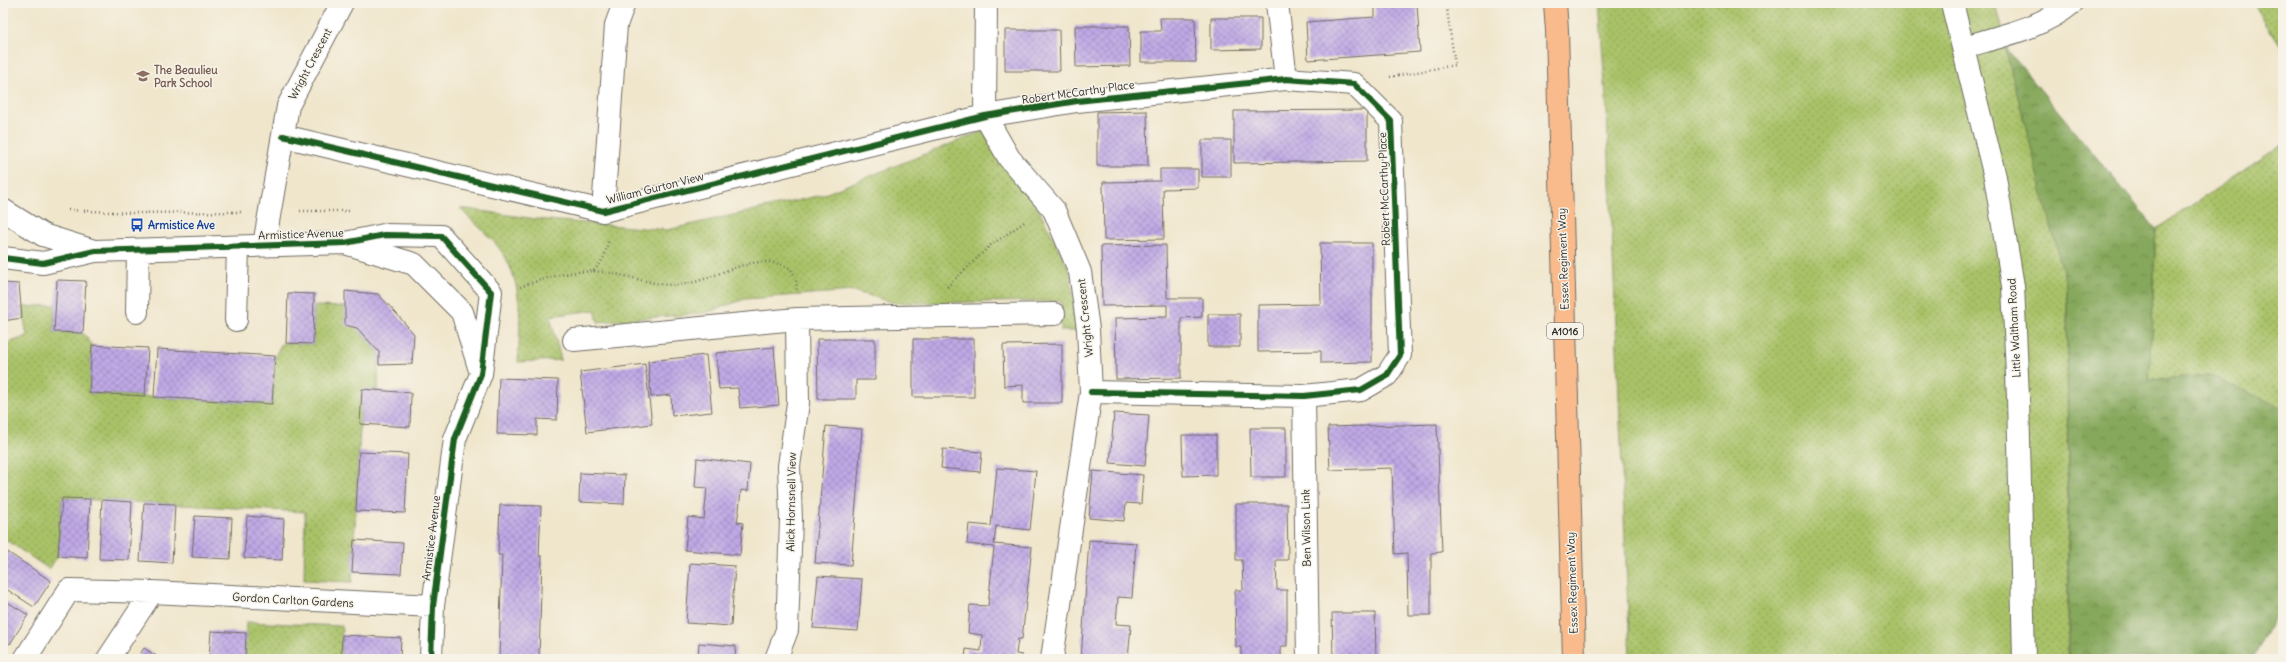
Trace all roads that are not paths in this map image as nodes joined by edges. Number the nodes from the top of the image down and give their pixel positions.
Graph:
1 (342, 3) edge
2 (624, 3) edge
3 (986, 3) edge
4 (1277, 3) edge
5 (1555, 3) edge
6 (1952, 3) edge
7 (2072, 3) edge
8 (1964, 47) junction
9 (1286, 79) junction
10 (985, 116) junction
11 (283, 136) junction
12 (3, 210) edge
13 (603, 211) junction
14 (345, 243) junction
15 (264, 245) junction
16 (238, 247) junction
17 (95, 251) junction
18 (138, 251) junction
19 (3, 258) edge
20 (137, 312) dead end
21 (1054, 314) dead end
22 (797, 319) junction
23 (236, 320) dead end
24 (574, 340) dead end
25 (481, 374) junction
26 (1091, 392) junction
27 (1304, 396) junction
28 (152, 592) junction
29 (433, 606) junction
30 (25, 659) edge
31 (108, 659) edge
32 (431, 659) edge
33 (776, 659) edge
34 (1052, 659) edge
35 (1308, 659) edge
36 (1574, 659) edge
37 (2024, 659) edge

1 - 11 street, Wright Crescent
2 - 13 street, William Gurton View
3 - 10 street
4 - 9 street
5 - 36 main road, Essex Regiment Way / A1016
6 - 8 street, Little Waltham Road
7 - 8 street
8 - 37 street, Little Waltham Road
9 - 10 street, Robert McCarthy Place
9 - 27 street, Robert McCarthy Place
10 - 13 street, William Gurton View
10 - 26 street, Wright Crescent
11 - 13 street, William Gurton View
11 - 15 street, Wright Crescent
12 - 17 street, Armistice Avenue
14 - 15 street, Armistice Avenue
14 - 25 street, Armistice Avenue
14 - 25 street, Armistice Avenue
15 - 16 street, Armistice Avenue
16 - 18 street, Armistice Avenue
16 - 23 street
17 - 18 street, Armistice Avenue
17 - 19 street, Armistice Avenue
18 - 20 street
21 - 22 street
22 - 24 street
22 - 33 street, Alick Hornsnell View
25 - 29 street, Armistice Avenue
26 - 27 street, Robert McCarthy Place
26 - 34 street, Wright Crescent
27 - 35 street, Ben Wilson Link
28 - 29 street, Gordon Carlton Gardens
28 - 30 street, Gordon Carlton Gardens
28 - 31 street
29 - 32 street, Armistice Avenue

